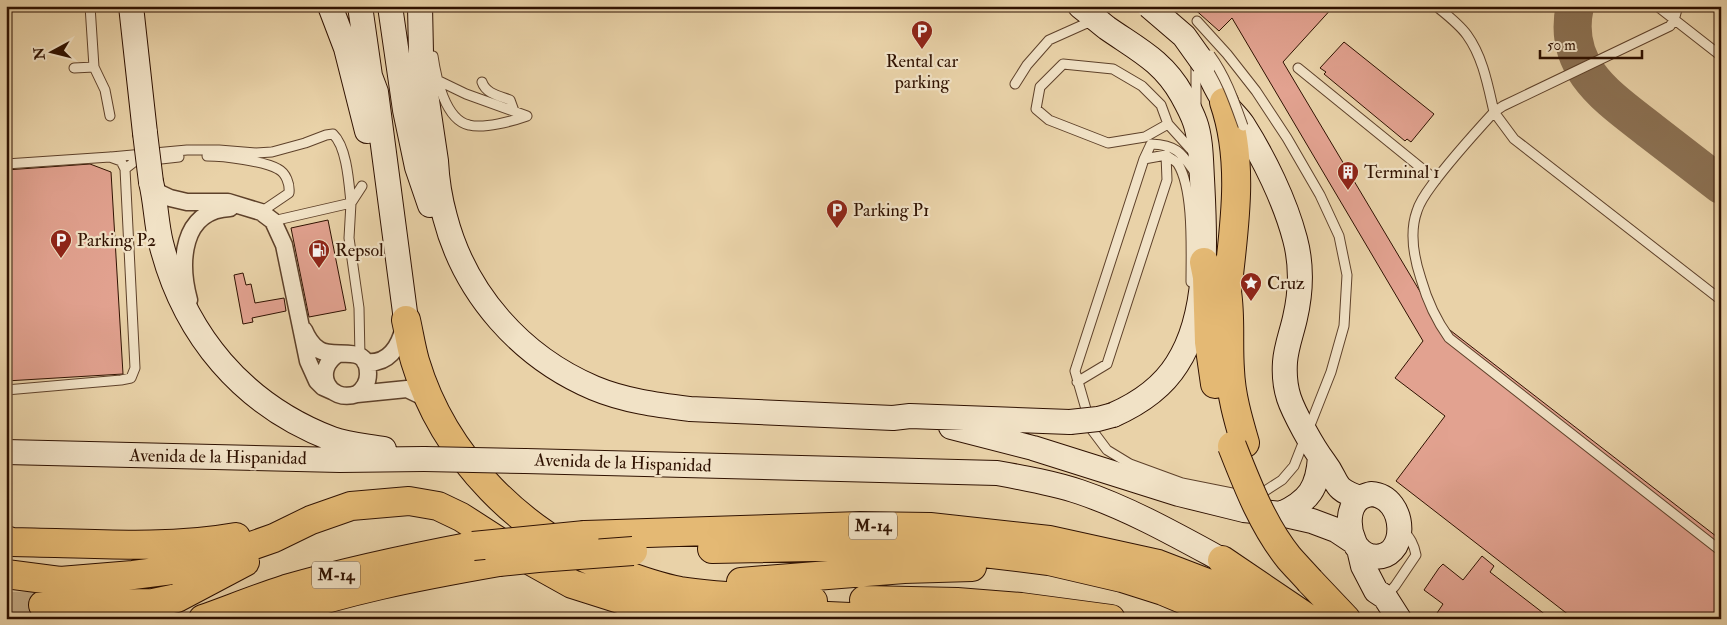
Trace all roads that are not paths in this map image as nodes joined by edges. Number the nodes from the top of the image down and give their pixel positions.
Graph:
1 (90, 6) edge
2 (131, 6) edge
3 (330, 6) edge
4 (360, 6) edge
5 (369, 6) edge
6 (390, 6) edge
7 (402, 6) edge
8 (420, 6) edge
9 (1080, 6) edge
10 (1149, 6) edge
11 (1164, 6) edge
12 (1436, 6) edge
13 (1657, 6) edge
14 (1678, 6) edge
15 (1674, 20) junction
16 (1106, 27) junction
17 (431, 44) dead end
18 (1721, 56) edge
19 (94, 67) junction
20 (74, 68) dead end
21 (1298, 68) dead end
22 (437, 80) junction
23 (482, 82) dead end
24 (1015, 84) dead end
25 (376, 92) junction
26 (1172, 100) junction
27 (1224, 102) junction
28 (514, 112) junction
29 (1494, 112) junction
30 (110, 116) dead end
31 (1196, 123) junction
32 (1168, 124) junction
33 (1245, 136) junction
34 (1166, 155) junction
35 (110, 157) junction
36 (1144, 159) junction
37 (6, 164) edge
38 (125, 169) junction
39 (1201, 172) junction
40 (436, 179) junction
41 (1436, 180) junction
42 (152, 186) junction
43 (362, 186) dead end
44 (351, 203) junction
45 (390, 204) junction
46 (260, 214) junction
47 (449, 232) junction
48 (1242, 244) dead end
49 (1204, 262) junction
50 (1721, 300) edge
51 (1229, 307) junction
52 (299, 319) junction
53 (406, 320) junction
54 (1195, 323) junction
55 (197, 331) junction
56 (338, 354) junction
57 (362, 360) junction
58 (1077, 382) junction
59 (6, 390) edge
60 (332, 391) junction
61 (357, 394) junction
62 (430, 400) junction
63 (893, 418) junction
64 (1307, 434) junction
65 (1238, 444) junction
66 (6, 452) edge
67 (1320, 457) junction
68 (415, 459) junction
69 (1360, 498) junction
70 (374, 504) junction
71 (1281, 514) junction
72 (311, 520) junction
73 (1399, 526) junction
74 (6, 540) edge
75 (1356, 546) junction
76 (1721, 551) edge
77 (1384, 555) junction
78 (1222, 560) joint
79 (632, 564) junction
80 (6, 574) edge
81 (1385, 598) junction
82 (816, 601) junction
83 (635, 604) junction
84 (43, 605) tunnel mouth
85 (1345, 618) edge
86 (203, 619) edge
87 (264, 619) edge
88 (894, 619) edge
89 (1111, 619) edge
90 (1230, 619) edge
91 (1284, 619) edge
92 (1309, 619) edge
93 (1399, 619) edge

1 - 19 lane
2 - 42 street, bridge
3 - 45 street
4 - 25 street
5 - 25 street
6 - 47 street
7 - 40 street
8 - 40 street
9 - 16 street
10 - 27 street, bridge
11 - 33 lane, bridge
12 - 29 lane
13 - 15 lane
14 - 15 lane
15 - 18 lane
15 - 29 lane
16 - 24 lane
16 - 26 street
17 - 22 lane
19 - 20 lane
19 - 30 lane
21 - 41 lane
22 - 28 lane
22 - 28 lane
23 - 28 lane
25 - 45 street
26 - 31 street
26 - 32 lane
26 - 32 lane
27 - 33 street
27 - 51 highway
29 - 41 lane
29 - 50 lane
31 - 39 street
31 - 64 lane
32 - 39 lane
33 - 64 street
34 - 36 lane
34 - 54 lane
34 - 58 lane
35 - 37 lane
35 - 38 lane
35 - 44 lane
36 - 39 lane
36 - 58 lane
38 - 46 lane
38 - 59 lane
39 - 49 street
40 - 47 street
41 - 76 lane
42 - 46 street
42 - 55 street
43 - 44 lane
44 - 46 lane
44 - 57 lane
45 - 53 street
46 - 52 street
46 - 55 street
47 - 63 street
48 - 51 lane
49 - 54 street
49 - 65 highway
51 - 65 highway
52 - 56 street
52 - 60 street
53 - 57 street
53 - 62 highway
54 - 63 street, bridge
55 - 68 street
56 - 57 street
56 - 60 street
57 - 61 street
58 - 64 lane
60 - 61 street
61 - 62 street
62 - 79 highway
63 - 71 street
64 - 67 street
65 - 85 highway, bridge
66 - 68 street, Avenida de la Hispanidad
67 - 69 street
67 - 71 street
68 - 78 street, Avenida de la Hispanidad, bridge
69 - 73 street
69 - 75 street
70 - 72 highway
70 - 83 highway
70 - 84 highway
71 - 75 street
72 - 74 highway
72 - 80 highway
73 - 77 street
73 - 81 lane
75 - 77 street
75 - 81 street
77 - 81 street
78 - 92 highway
79 - 82 highway
79 - 87 highway, M-14, bridge
79 - 90 highway, M-14
81 - 93 street
82 - 83 highway
82 - 89 highway
83 - 88 highway
86 - 91 highway, M-14, bridge

